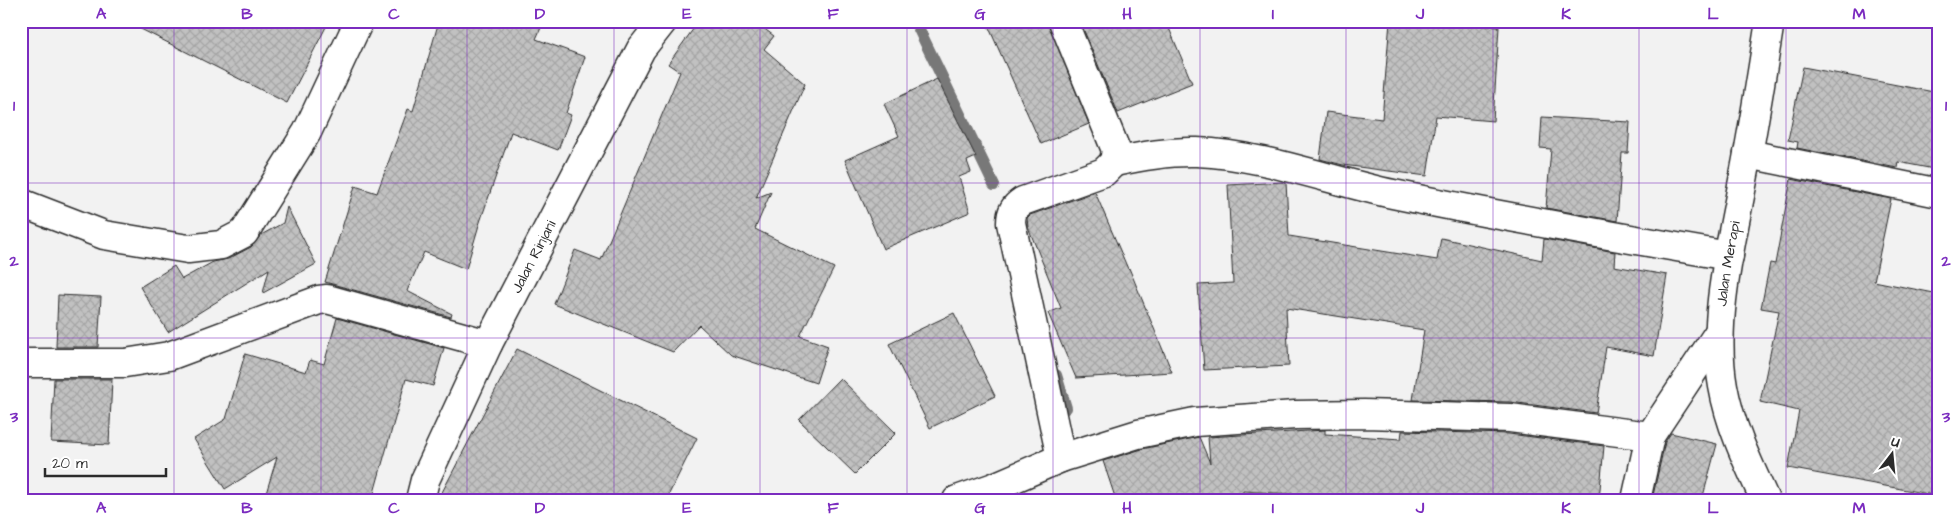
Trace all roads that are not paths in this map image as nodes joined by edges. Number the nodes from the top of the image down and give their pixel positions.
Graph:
1 (359, 21) edge
2 (663, 21) edge
3 (1063, 21) edge
4 (1770, 21) edge
5 (1748, 154) junction
6 (1114, 162) junction
7 (1939, 193) edge
8 (21, 203) edge
9 (1729, 256) junction
10 (1718, 332) junction
11 (488, 344) junction
12 (21, 363) edge
13 (1650, 436) junction
14 (1061, 458) junction
15 (420, 500) edge
16 (957, 500) edge
17 (1636, 500) edge
18 (1765, 500) edge

1 - 8 street
2 - 11 street, Jalan Rinjani
3 - 6 street
4 - 5 street, Jalan Merapi
5 - 7 street
5 - 9 street, Jalan Merapi
6 - 9 street
6 - 14 street
9 - 10 street, Jalan Merapi
10 - 13 street
10 - 18 street, Jalan Merapi
11 - 12 street
11 - 15 street, Jalan Rinjani
13 - 14 street
13 - 17 street
14 - 16 street

